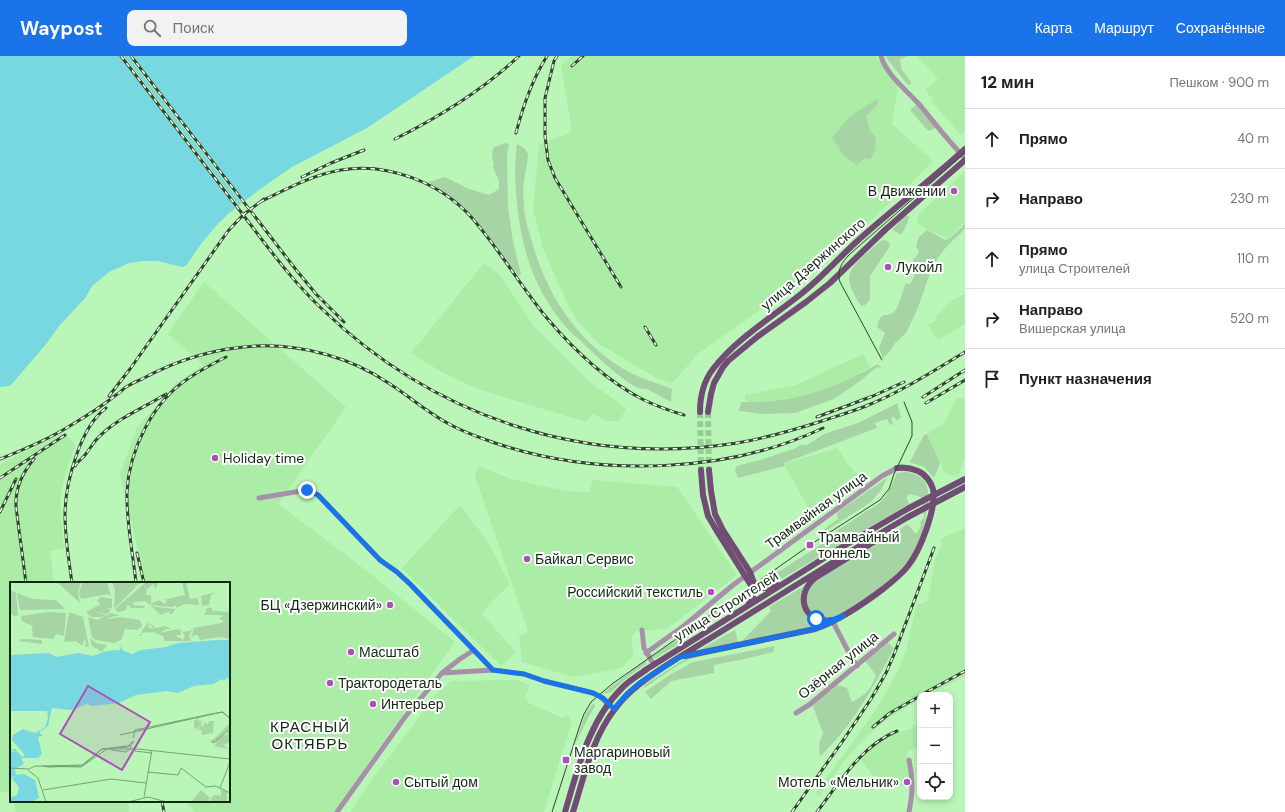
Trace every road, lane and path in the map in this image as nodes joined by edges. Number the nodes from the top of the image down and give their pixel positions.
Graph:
1 (881, 56) edge
2 (964, 155) edge
3 (700, 412) tunnel mouth
4 (708, 412) tunnel mouth
5 (897, 468) joint
6 (701, 470) tunnel mouth
7 (709, 470) tunnel mouth
8 (965, 479) edge
9 (965, 487) edge
10 (259, 498) dead end
11 (898, 523) junction
12 (747, 574) junction
13 (784, 584) junction
14 (746, 608) junction
15 (843, 616) junction
16 (833, 622) junction
17 (642, 630) dead end
18 (894, 634) dead end
19 (474, 650) junction
20 (646, 653) junction
21 (680, 657) junction
22 (654, 665) junction
23 (857, 666) junction
24 (493, 670) junction
25 (442, 673) junction
26 (608, 704) junction
27 (614, 709) junction
28 (796, 713) dead end
29 (909, 760) dead end
30 (337, 812) edge
31 (565, 812) edge
32 (573, 812) edge
33 (909, 812) edge

1 - 2 street
2 - 3 main road, улица Дзержинского
2 - 4 main road, улица Дзержинского
5 - 12 street, Трамвайная улица
5 - 15 main road
6 - 12 main road
7 - 12 main road
8 - 13 main road, улица Строителей, bridge
9 - 11 main road, улица Строителей, bridge
10 - 19 street
11 - 15 main road
11 - 21 main road, улица Строителей
12 - 13 main road
12 - 14 main road
12 - 20 street, Трамвайная улица
13 - 14 main road, улица Строителей
14 - 22 main road, улица Строителей
15 - 16 main road
16 - 21 main road
16 - 23 street
17 - 20 street
18 - 23 street, Озёрная улица
19 - 24 street
19 - 25 street
20 - 22 street
21 - 27 main road, улица Строителей
22 - 26 main road, улица Строителей
23 - 28 street, Озёрная улица
24 - 25 street
24 - 26 street
25 - 30 street
26 - 27 main road
26 - 31 main road, улица Строителей
27 - 32 main road, улица Строителей
29 - 33 street

